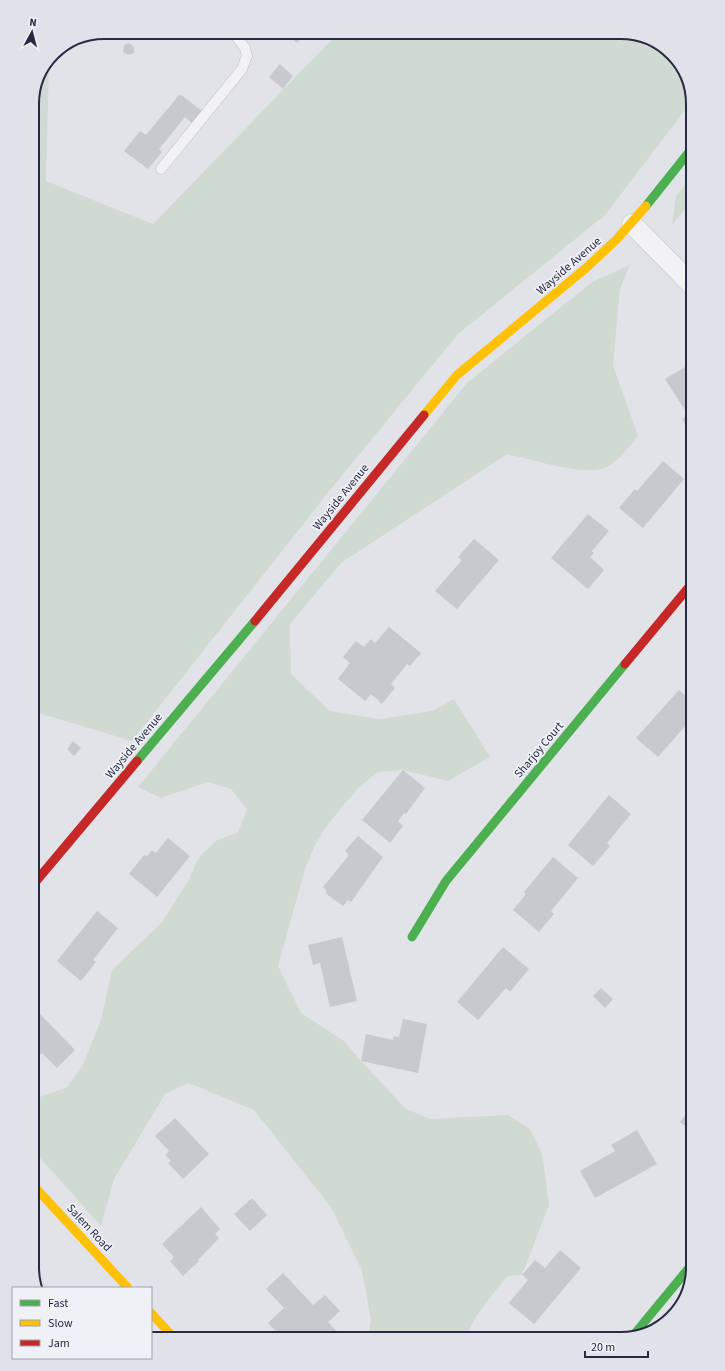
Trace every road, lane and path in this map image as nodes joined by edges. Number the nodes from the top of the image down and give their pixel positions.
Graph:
1 (238, 39) edge
2 (686, 156) edge
3 (160, 169) dead end
4 (632, 224) junction
5 (686, 279) edge
6 (686, 590) edge
7 (39, 878) edge
8 (412, 937) dead end
9 (39, 1192) edge
10 (685, 1272) edge
11 (127, 1287) edge
12 (152, 1314) edge
13 (638, 1330) edge
14 (169, 1332) edge

1 - 3 lane
2 - 4 street, Wayside Avenue
4 - 5 street
4 - 7 street, Wayside Avenue
6 - 8 street, Sharjoy Court
9 - 11 street, Salem Road
10 - 13 street
12 - 14 street

